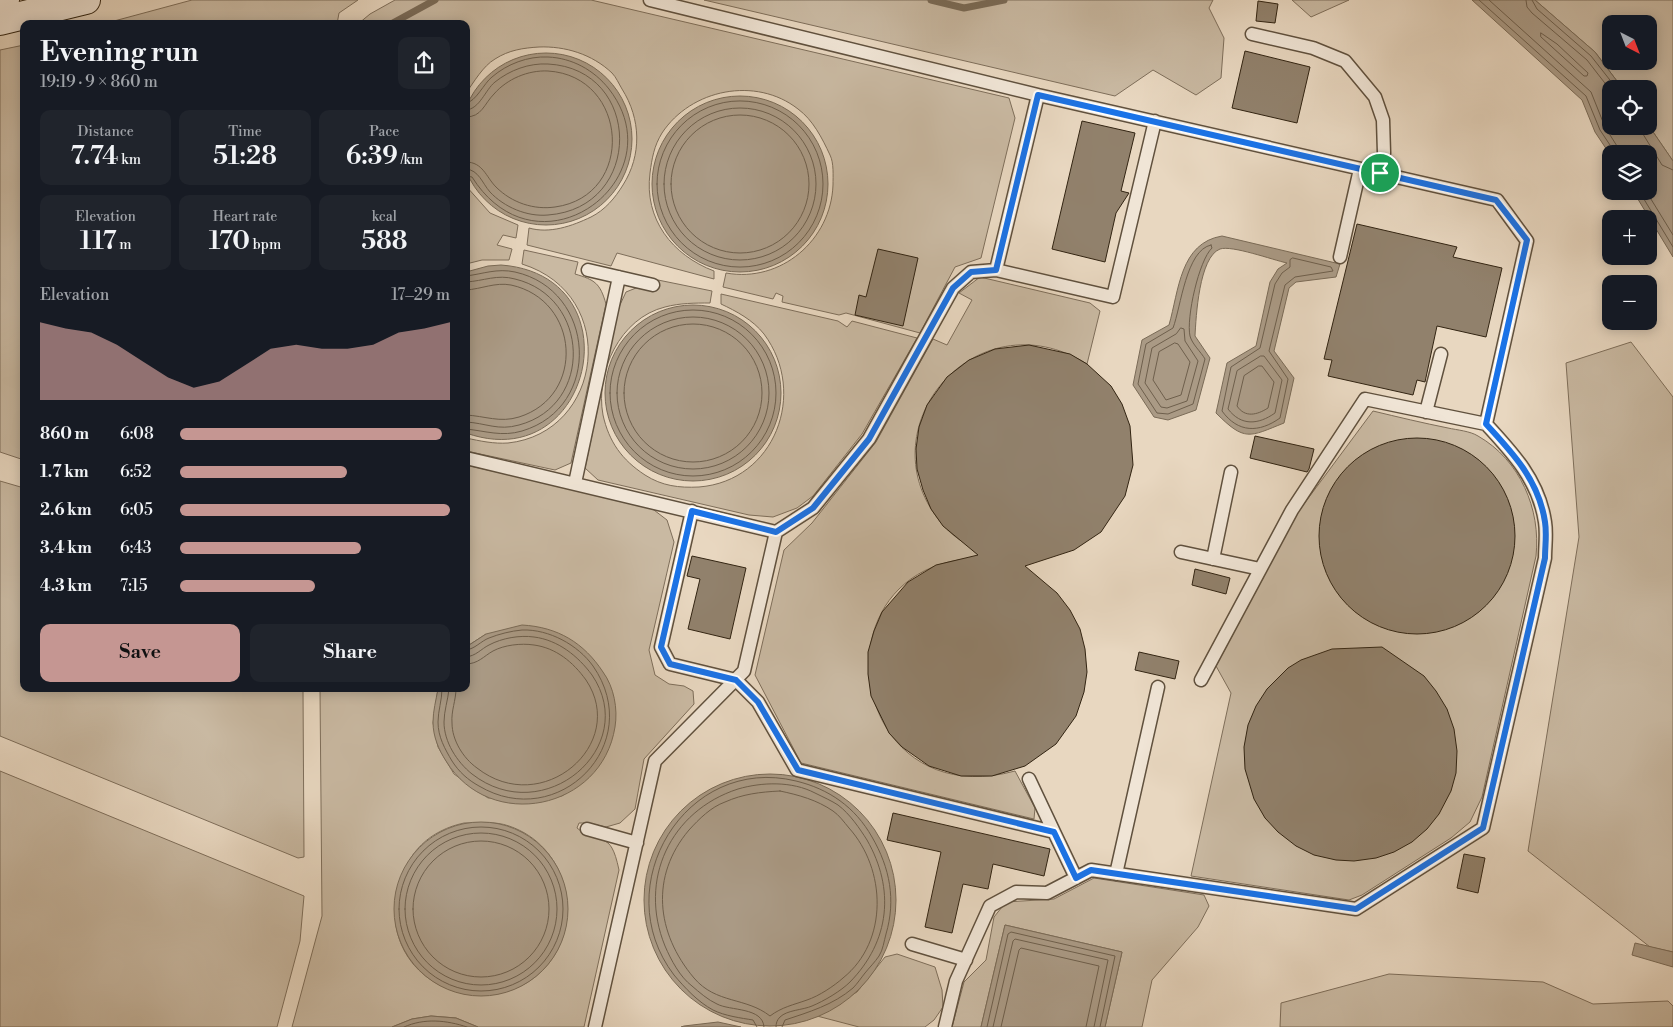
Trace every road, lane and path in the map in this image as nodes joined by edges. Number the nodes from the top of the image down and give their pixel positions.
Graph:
1 (5, 0) edge
2 (86, 0) edge
3 (650, 0) edge
4 (0, 1) edge
5 (0, 21) edge
6 (1252, 34) dead end
7 (1038, 95) junction
8 (1154, 122) junction
9 (1360, 168) junction
10 (1380, 173) junction
11 (1340, 257) dead end
12 (588, 270) dead end
13 (996, 270) junction
14 (619, 277) junction
15 (653, 285) dead end
16 (1441, 354) dead end
17 (1426, 412) junction
18 (1486, 424) junction
19 (470, 459) edge
20 (1231, 472) dead end
21 (575, 482) junction
22 (692, 511) junction
23 (776, 532) junction
24 (1181, 552) dead end
25 (1213, 559) junction
26 (1260, 569) junction
27 (736, 680) junction
28 (1202, 680) dead end
29 (1158, 687) dead end
30 (1029, 779) dead end
31 (588, 829) dead end
32 (1054, 832) junction
33 (637, 843) junction
34 (1116, 874) junction
35 (1076, 878) junction
36 (912, 944) dead end
37 (966, 960) junction
38 (595, 1027) edge
39 (945, 1027) edge

1 - 4 main road
2 - 5 main road
3 - 7 lane
6 - 10 lane
7 - 8 lane
7 - 13 lane
8 - 9 lane
8 - 13 lane
9 - 10 lane
9 - 11 lane
10 - 18 lane
12 - 14 lane
13 - 23 lane
14 - 15 lane
14 - 21 lane
16 - 17 lane
17 - 18 lane
17 - 26 lane
18 - 34 lane
19 - 21 lane
20 - 25 lane
21 - 22 lane
22 - 23 lane
22 - 27 lane
23 - 27 lane
24 - 25 lane
25 - 26 lane
26 - 28 lane
27 - 32 lane
27 - 33 lane
29 - 34 lane
30 - 32 lane
31 - 33 lane
32 - 35 lane
33 - 38 lane
34 - 35 lane
35 - 37 lane
36 - 37 lane
37 - 39 lane

